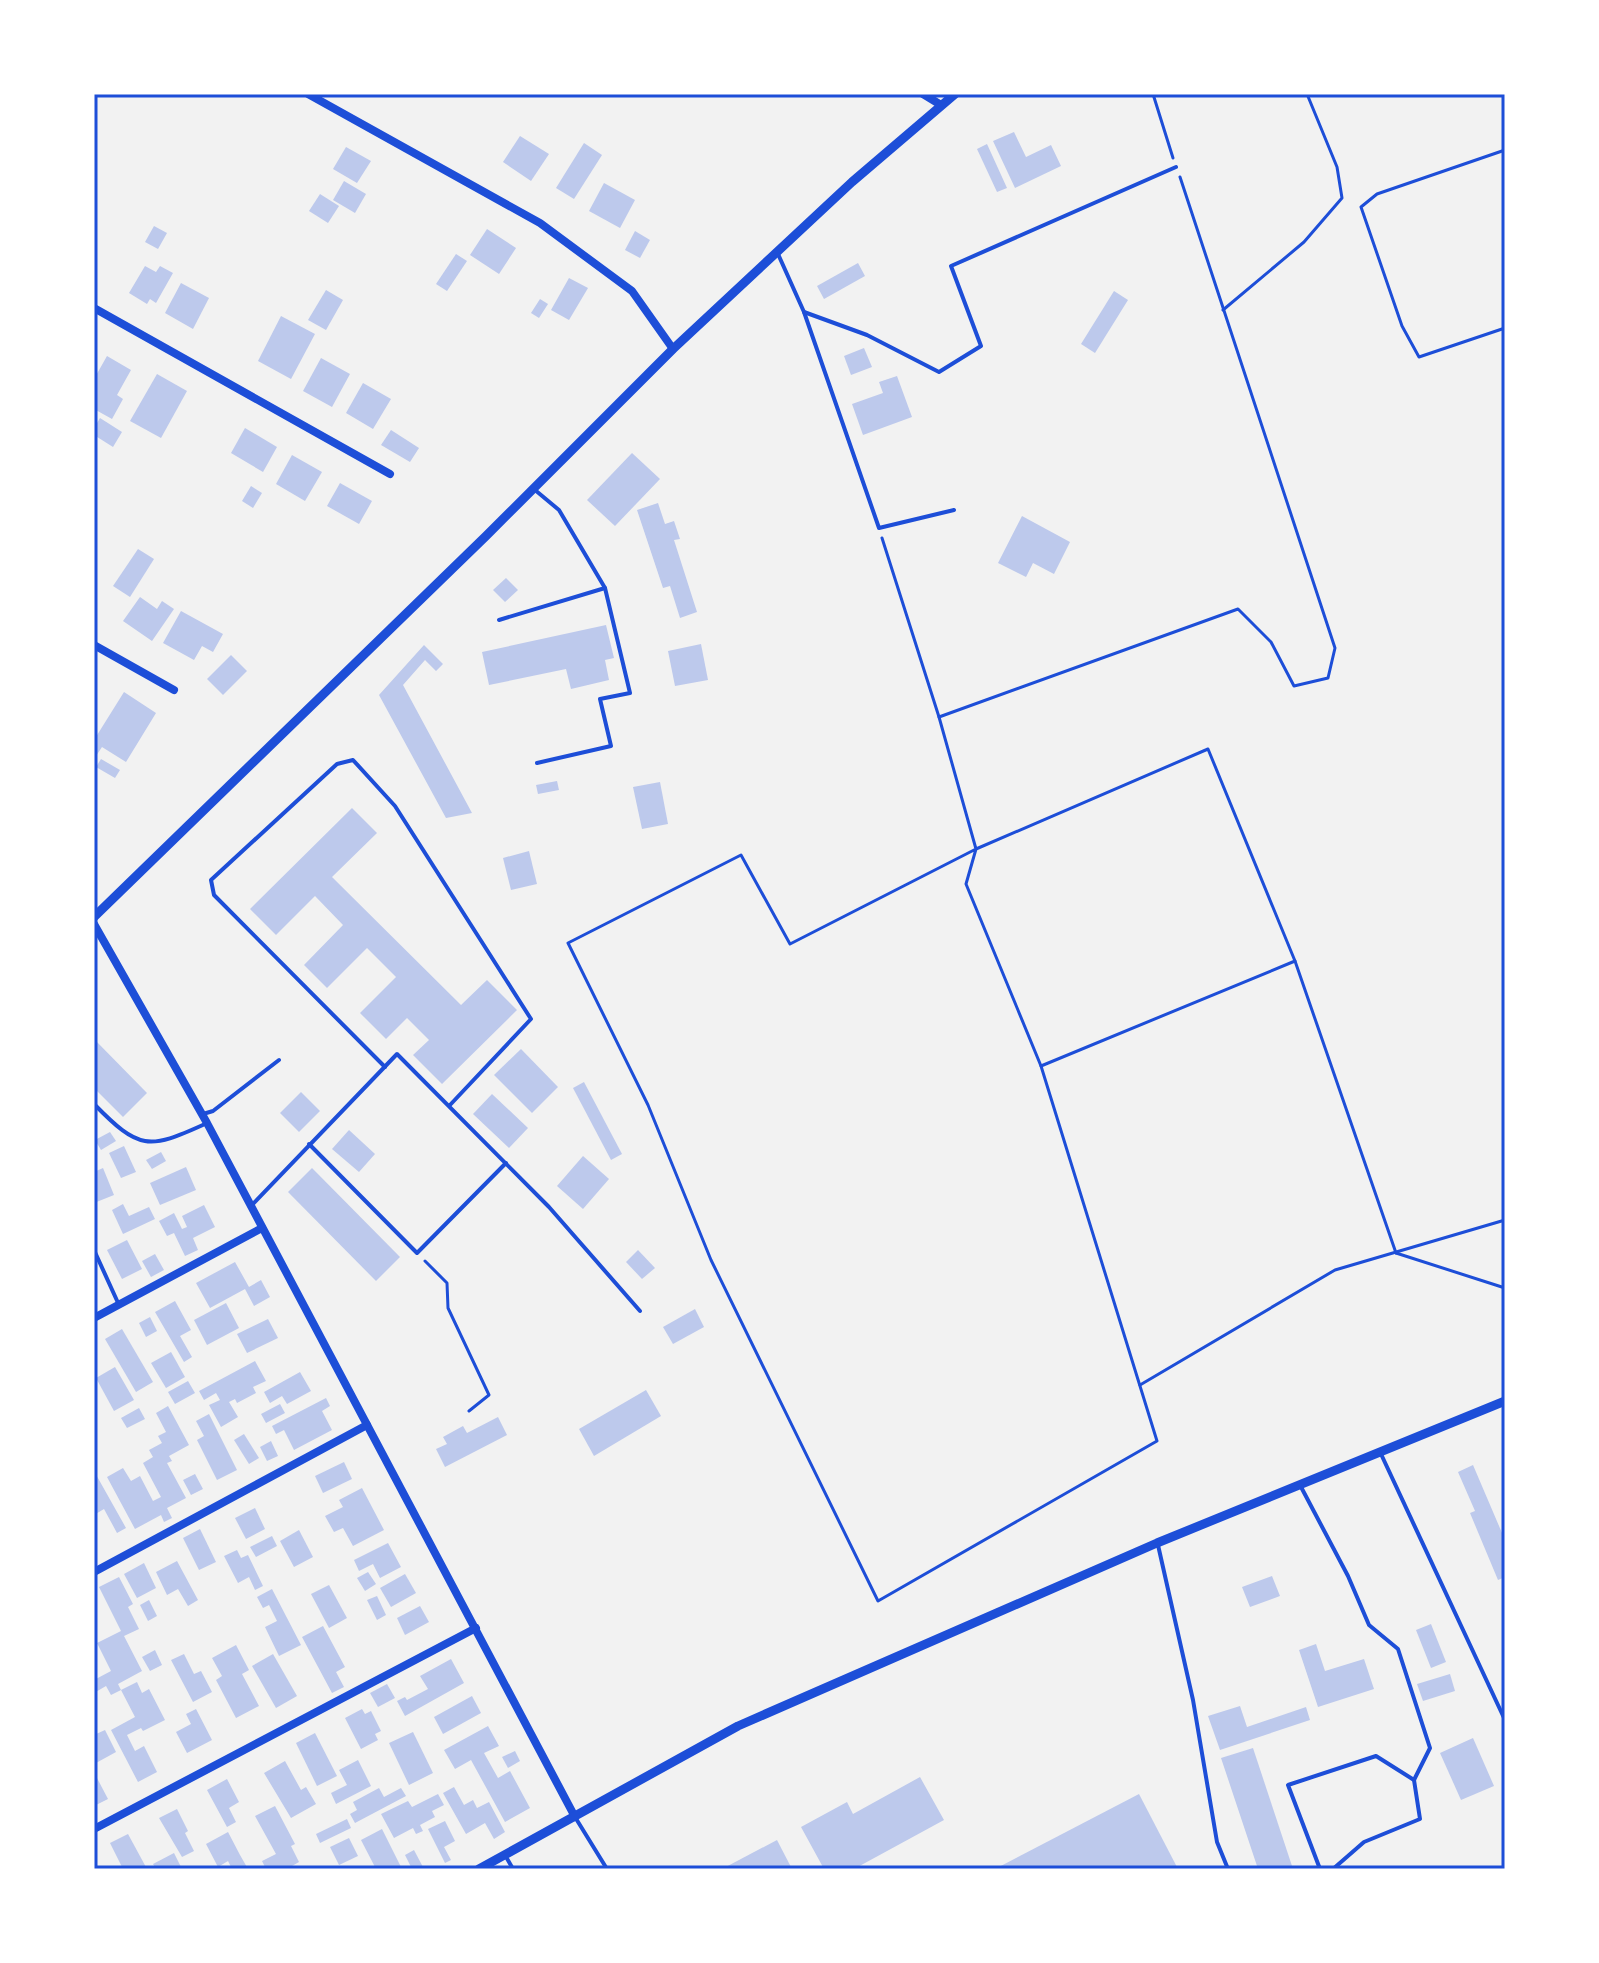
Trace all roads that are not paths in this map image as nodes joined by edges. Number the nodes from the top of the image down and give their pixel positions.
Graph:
1 (308, 94) edge
2 (923, 94) edge
3 (955, 94) edge
4 (941, 105) junction
5 (1176, 167) road end
6 (777, 252) junction
7 (94, 308) edge
8 (804, 312) junction
9 (673, 349) junction
10 (390, 474) dead end
11 (533, 489) junction
12 (954, 510) dead end
13 (605, 588) junction
14 (499, 620) dead end
15 (94, 645) edge
16 (174, 690) dead end
17 (537, 763) dead end
18 (94, 917) edge
19 (94, 924) edge
20 (279, 1060) dead end
21 (385, 1067) junction
22 (94, 1104) edge
23 (450, 1105) junction
24 (205, 1119) junction
25 (309, 1144) junction
26 (506, 1163) junction
27 (251, 1206) junction
28 (262, 1228) junction
29 (94, 1250) edge
30 (119, 1305) junction
31 (640, 1311) dead end
32 (94, 1318) edge
33 (1505, 1401) edge
34 (367, 1425) junction
35 (1380, 1452) junction
36 (1300, 1485) junction
37 (1157, 1543) junction
38 (94, 1572) edge
39 (476, 1628) junction
40 (1505, 1720) edge
41 (1414, 1780) junction
42 (575, 1817) junction
43 (94, 1829) edge
44 (505, 1855) junction
45 (479, 1869) edge
46 (513, 1869) edge
47 (607, 1869) edge
48 (1228, 1869) edge
49 (1320, 1869) edge
50 (1333, 1869) edge

1 - 9 street
2 - 4 street
3 - 4 street
4 - 6 street
5 - 8 lane
6 - 8 lane
6 - 9 street
7 - 10 street
8 - 12 lane
9 - 11 street
11 - 13 lane
11 - 18 street
13 - 14 lane
13 - 17 lane
15 - 16 street
19 - 24 street
20 - 24 lane
21 - 23 lane
21 - 23 lane
21 - 25 lane
22 - 24 lane
23 - 26 lane
24 - 27 street
25 - 26 lane
25 - 27 lane
26 - 31 lane
27 - 28 street
28 - 30 street
28 - 34 street
29 - 30 lane
30 - 32 street
33 - 35 street
34 - 38 street
34 - 39 street
35 - 36 street
35 - 40 lane
36 - 37 street
36 - 41 lane
37 - 42 street
37 - 48 lane
39 - 42 street
39 - 43 street
41 - 49 lane
41 - 50 lane
42 - 44 street
42 - 47 lane
44 - 45 street
44 - 46 lane

